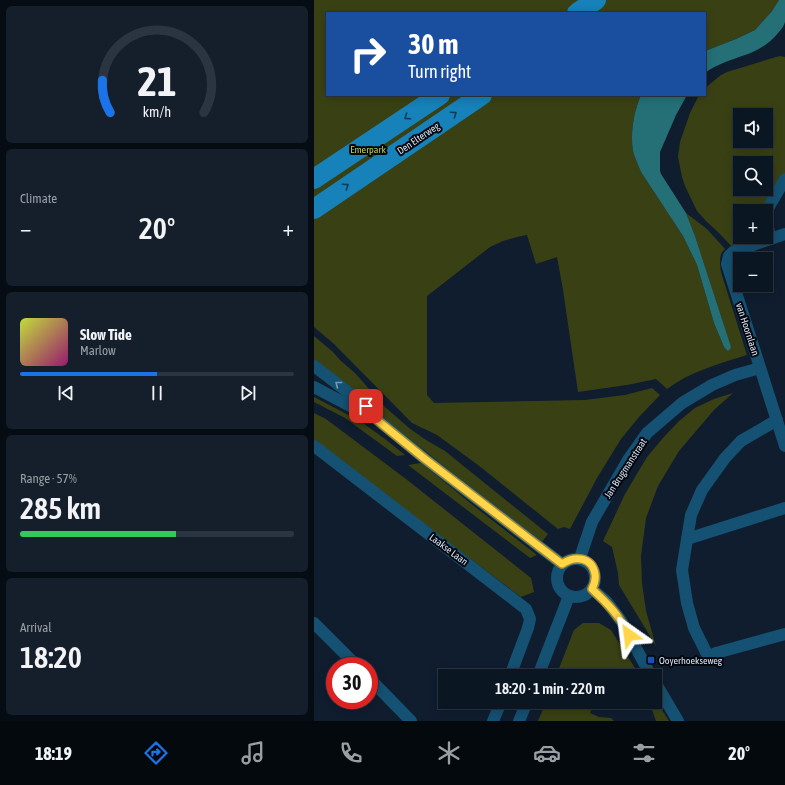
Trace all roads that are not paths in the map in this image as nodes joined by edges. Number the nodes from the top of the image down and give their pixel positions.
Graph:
1 (596, 0) edge
2 (578, 12) edge
3 (438, 96) edge
4 (481, 96) edge
5 (314, 179) edge
6 (785, 179) edge
7 (770, 204) edge
8 (314, 209) edge
9 (785, 234) edge
10 (773, 238) edge
11 (756, 244) edge
12 (314, 366) edge
13 (760, 368) junction
14 (314, 387) edge
15 (377, 420) junction
16 (777, 420) junction
17 (314, 446) edge
18 (785, 446) edge
19 (785, 508) edge
20 (686, 539) junction
21 (580, 558) junction
22 (562, 564) junction
23 (592, 589) junction
24 (569, 596) junction
25 (314, 623) edge
26 (785, 634) edge
27 (348, 657) edge
28 (513, 669) edge
29 (541, 669) edge
30 (648, 669) edge
31 (378, 687) edge
32 (662, 694) edge
33 (498, 709) edge
34 (524, 709) edge
35 (411, 721) edge
36 (493, 721) edge
37 (519, 721) edge
38 (678, 721) edge

1 - 2 main road
3 -> 5 main road
8 -> 4 main road, Den Elterweg
6 - 7 street
9 - 10 street, van Hoornlaan
11 - 13 street, van Hoornlaan
15 -> 12 street
13 - 16 street, van Hoornlaan
13 - 21 street, Jan Brugmanstraat
14 - 15 street
15 - 22 street
16 - 18 street, van Hoornlaan
16 - 20 street
17 - 28 street, Laakse Laan
19 - 20 street
20 - 26 street
21 - 22 street
21 - 23 street
22 - 24 street
23 - 24 street
23 - 30 street
24 - 29 street
25 - 27 street
31 - 35 street
32 - 38 street
33 - 36 street
34 - 37 street

